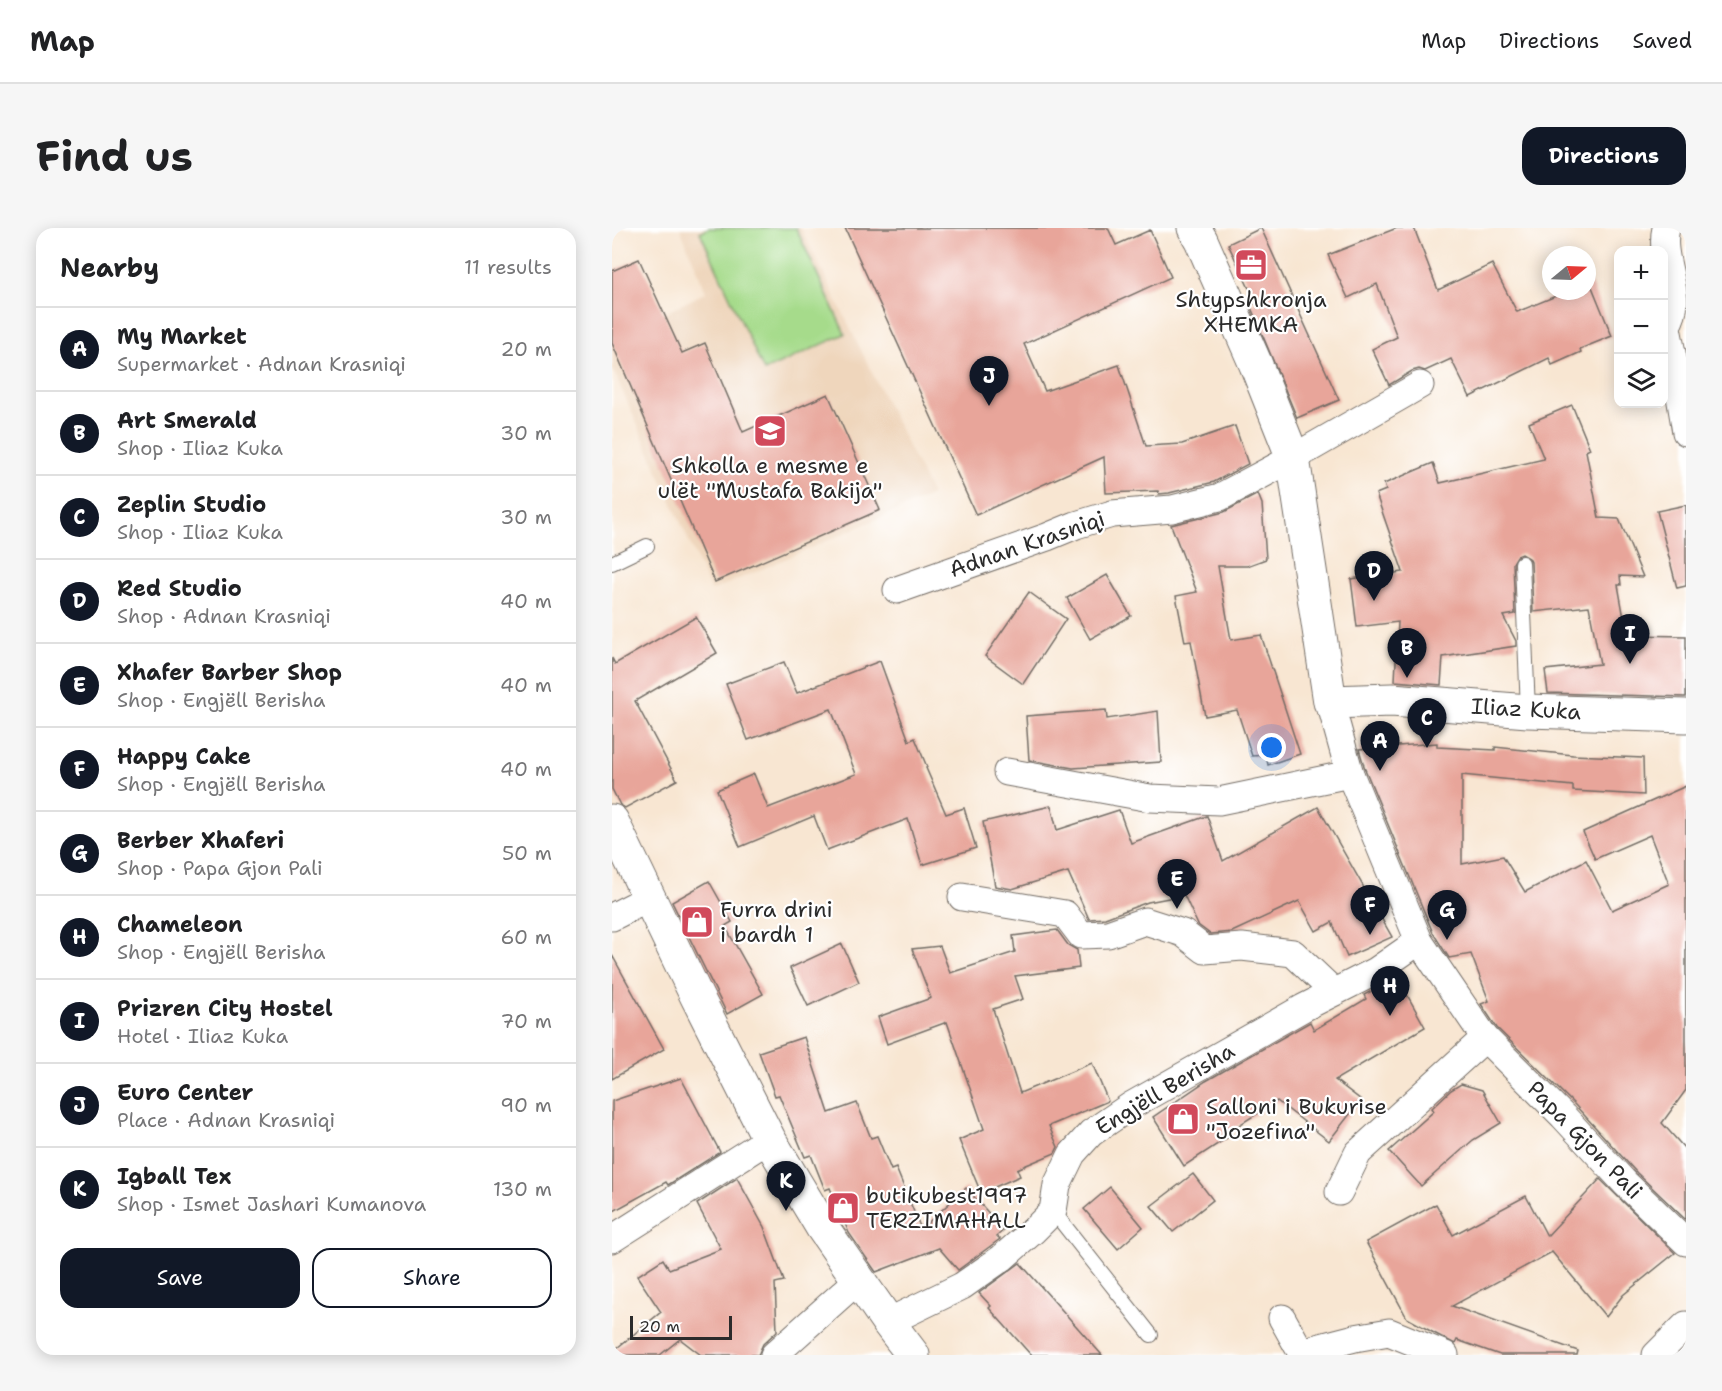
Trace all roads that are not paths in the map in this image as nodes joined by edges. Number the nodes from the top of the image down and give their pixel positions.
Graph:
1 (1194, 228) edge
2 (1666, 228) edge
3 (1668, 319) edge
4 (1668, 335) edge
5 (1420, 385) dead end
6 (1686, 432) edge
7 (1293, 458) junction
8 (647, 546) dead end
9 (612, 563) edge
10 (1522, 563) dead end
11 (897, 590) dead end
12 (1330, 702) junction
13 (1528, 711) junction
14 (1686, 716) edge
15 (1007, 772) dead end
16 (1350, 774) junction
17 (612, 821) edge
18 (962, 897) dead end
19 (649, 898) junction
20 (612, 917) edge
21 (1419, 941) junction
22 (1334, 992) junction
23 (1485, 1038) junction
24 (769, 1138) junction
25 (1339, 1192) dead end
26 (1053, 1211) junction
27 (612, 1239) edge
28 (1686, 1242) edge
29 (858, 1280) junction
30 (1282, 1318) dead end
31 (888, 1322) junction
32 (1686, 1325) edge
33 (1150, 1335) dead end
34 (788, 1350) edge
35 (913, 1355) edge
36 (1444, 1355) edge
37 (1656, 1355) edge

1 - 7 street
2 - 3 street
4 - 6 street
5 - 7 street, Adnan Krasniqi
7 - 11 street, Adnan Krasniqi
7 - 12 street
8 - 9 lane
10 - 13 lane
12 - 13 street, Iliaz Kuka
12 - 16 street
13 - 14 street, Iliaz Kuka
15 - 16 street
16 - 21 street
17 - 19 street
18 - 22 street
19 - 20 street
19 - 24 street
21 - 22 street, Engjëll Berisha
21 - 23 street, Papa Gjon Pali
22 - 26 street, Engjëll Berisha
23 - 25 street
23 - 28 street, Papa Gjon Pali
24 - 27 street
24 - 29 street
26 - 31 street
26 - 33 lane
29 - 31 street
29 - 34 street
30 - 36 street
31 - 35 street
32 - 37 street

